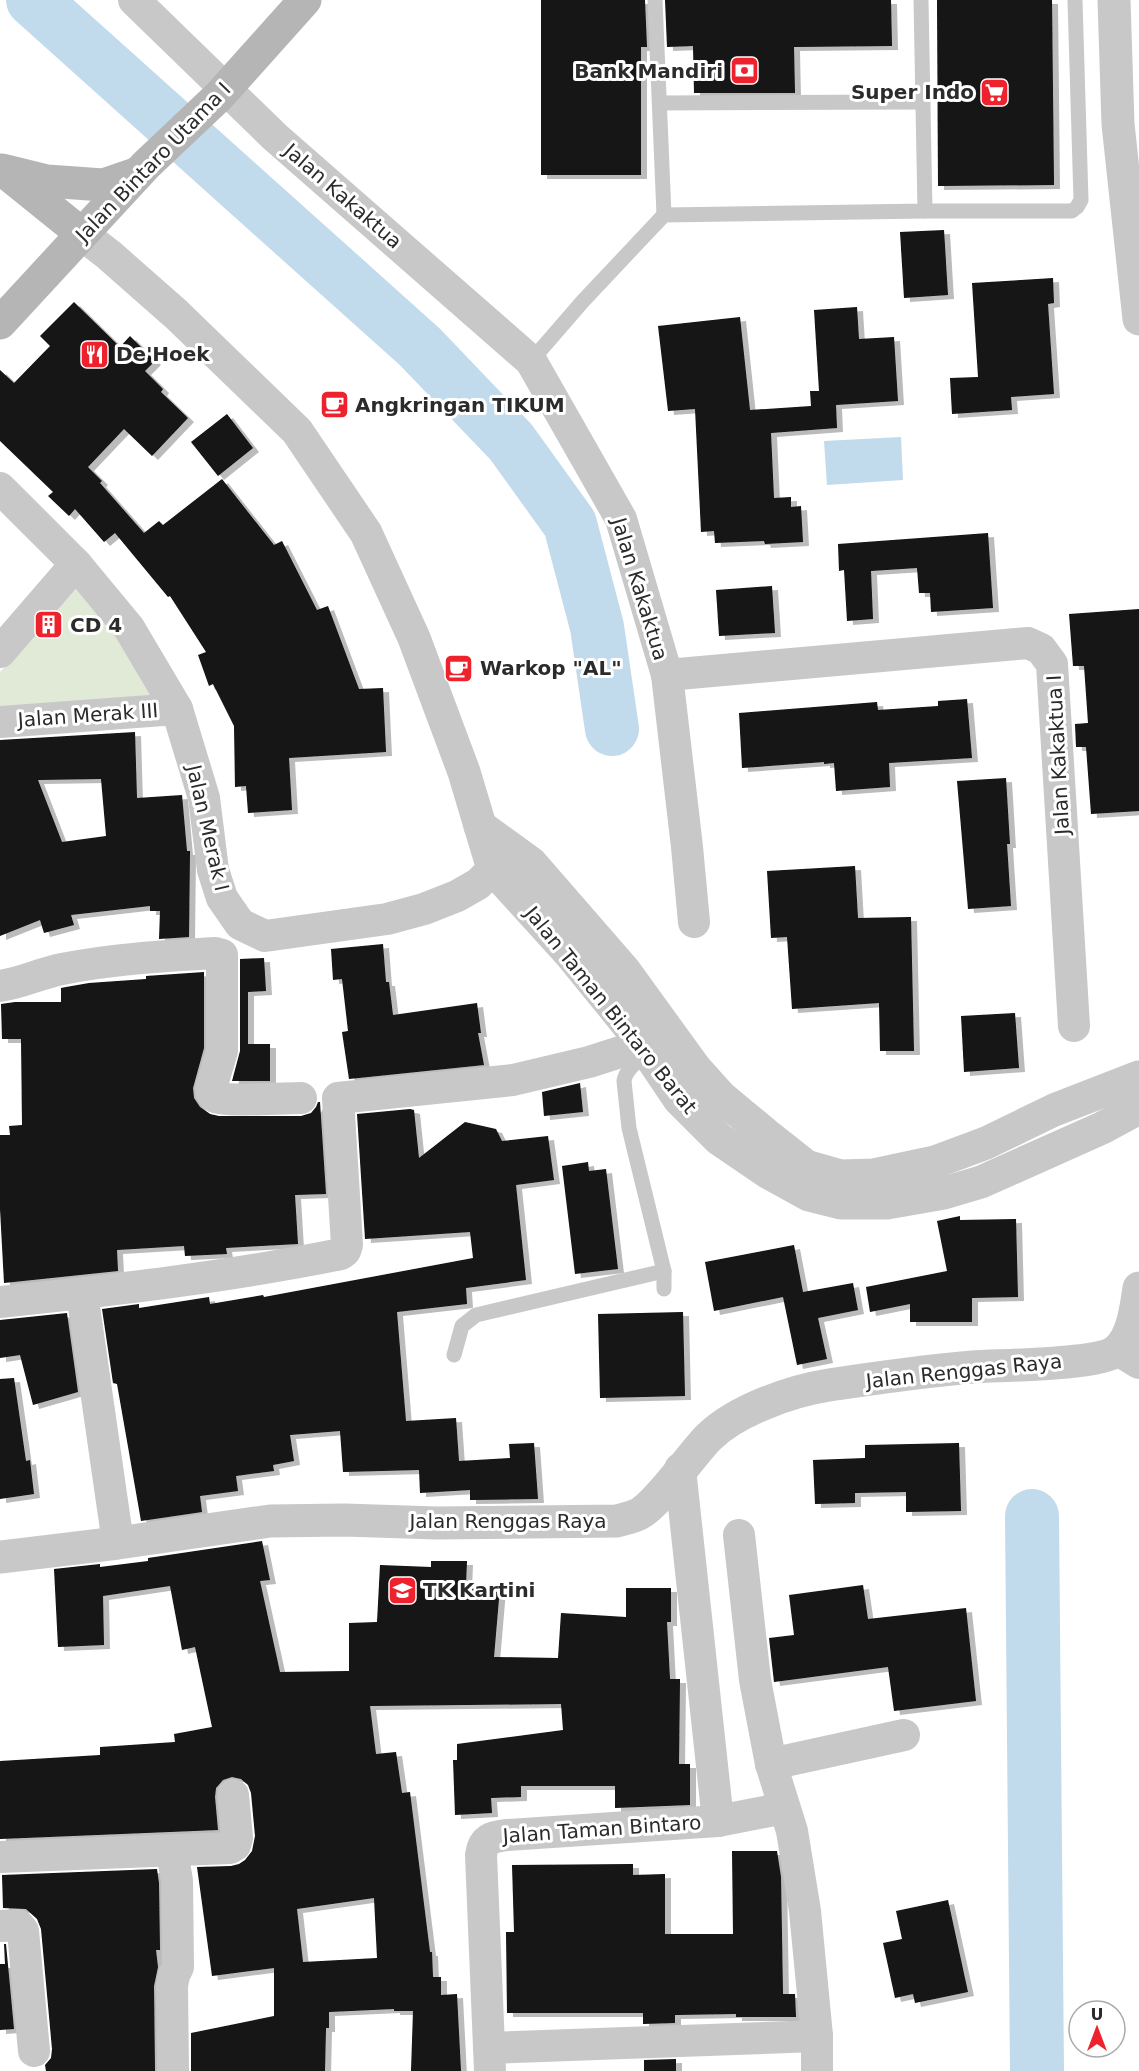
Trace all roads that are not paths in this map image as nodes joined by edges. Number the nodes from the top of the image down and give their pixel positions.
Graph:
1 (134, 0) edge
2 (305, 0) edge
3 (655, 0) edge
4 (921, 0) edge
5 (1075, 0) edge
6 (1114, 0) edge
7 (230, 84) junction
8 (923, 102) junction
9 (660, 103) junction
10 (1128, 123) edge
11 (1, 169) edge
12 (143, 169) junction
13 (925, 211) junction
14 (664, 215) junction
15 (82, 234) junction
16 (1135, 256) edge
17 (1139, 319) edge
18 (0, 323) edge
19 (535, 356) junction
20 (0, 488) edge
21 (76, 564) junction
22 (0, 652) edge
23 (667, 675) junction
24 (177, 709) junction
25 (0, 722) edge
26 (480, 826) junction
27 (493, 869) junction
28 (694, 922) dead end
29 (613, 982) junction
30 (8, 985) edge
31 (1074, 1026) dead end
32 (646, 1038) junction
33 (1139, 1077) edge
34 (301, 1098) dead end
35 (1139, 1107) edge
36 (664, 1271) junction
37 (1139, 1288) edge
38 (664, 1289) dead end
39 (82, 1293) junction
40 (0, 1302) edge
41 (454, 1355) dead end
42 (1128, 1356) edge
43 (680, 1469) junction
44 (738, 1536) dead end
45 (118, 1543) junction
46 (0, 1557) edge
47 (904, 1735) dead end
48 (771, 1764) junction
49 (233, 1795) dead end
50 (784, 1808) junction
51 (718, 1821) junction
52 (172, 1851) junction
53 (0, 1857) edge
54 (0, 1926) edge
55 (817, 2036) junction
56 (34, 2051) dead end
57 (489, 2059) edge
58 (174, 2071) edge
59 (817, 2071) edge

1 - 7 street
2 - 7 main road, Jalan Bintaro Utama I
3 - 9 lane
4 - 8 lane
5 - 13 lane
6 - 10 street
7 - 12 main road, Jalan Bintaro Utama I
7 - 19 street, Jalan Kakaktua
8 - 9 lane
8 - 13 lane
9 - 14 lane
10 - 16 street
11 - 12 main road
11 - 15 main road
12 - 15 main road, Jalan Bintaro Utama I
13 - 14 lane
14 - 19 lane
15 - 18 main road, Jalan Bintaro Utama I
15 - 26 street, Jalan Taman Bintaro Barat
16 - 17 street
19 - 23 street, Jalan Kakaktua
20 - 21 street, Jalan Merak I
21 - 22 street
21 - 24 street, Jalan Merak I
23 - 28 street, Jalan Kakaktua
23 - 31 street, Jalan Kakaktua I
24 - 25 street, Jalan Merak III
24 - 27 street, Jalan Merak I
26 - 27 street, Jalan Taman Bintaro Barat
26 - 29 street, Jalan Taman Bintaro Barat
27 - 29 street, Jalan Taman Bintaro Barat
29 - 32 street, Jalan Taman Bintaro Barat
30 - 34 street
32 - 33 street, Jalan Taman Bintaro Barat
32 - 35 street, Jalan Taman Bintaro Barat
32 - 36 lane
32 - 39 street
36 - 38 lane
36 - 41 lane
37 - 42 street, Jalan Renggas Raya
39 - 40 street
39 - 45 street
42 - 43 street, Jalan Renggas Raya
43 - 45 street, Jalan Renggas Raya
43 - 51 street, Jalan Taman Bintaro
44 - 48 street
45 - 46 street, Jalan Renggas Raya
47 - 48 street
48 - 50 street
49 - 52 street
50 - 51 street
50 - 55 street
51 - 57 street, Jalan Taman Bintaro
52 - 53 street
52 - 58 street
54 - 56 street
55 - 57 street, Jalan Taman Bintaro
55 - 59 street

